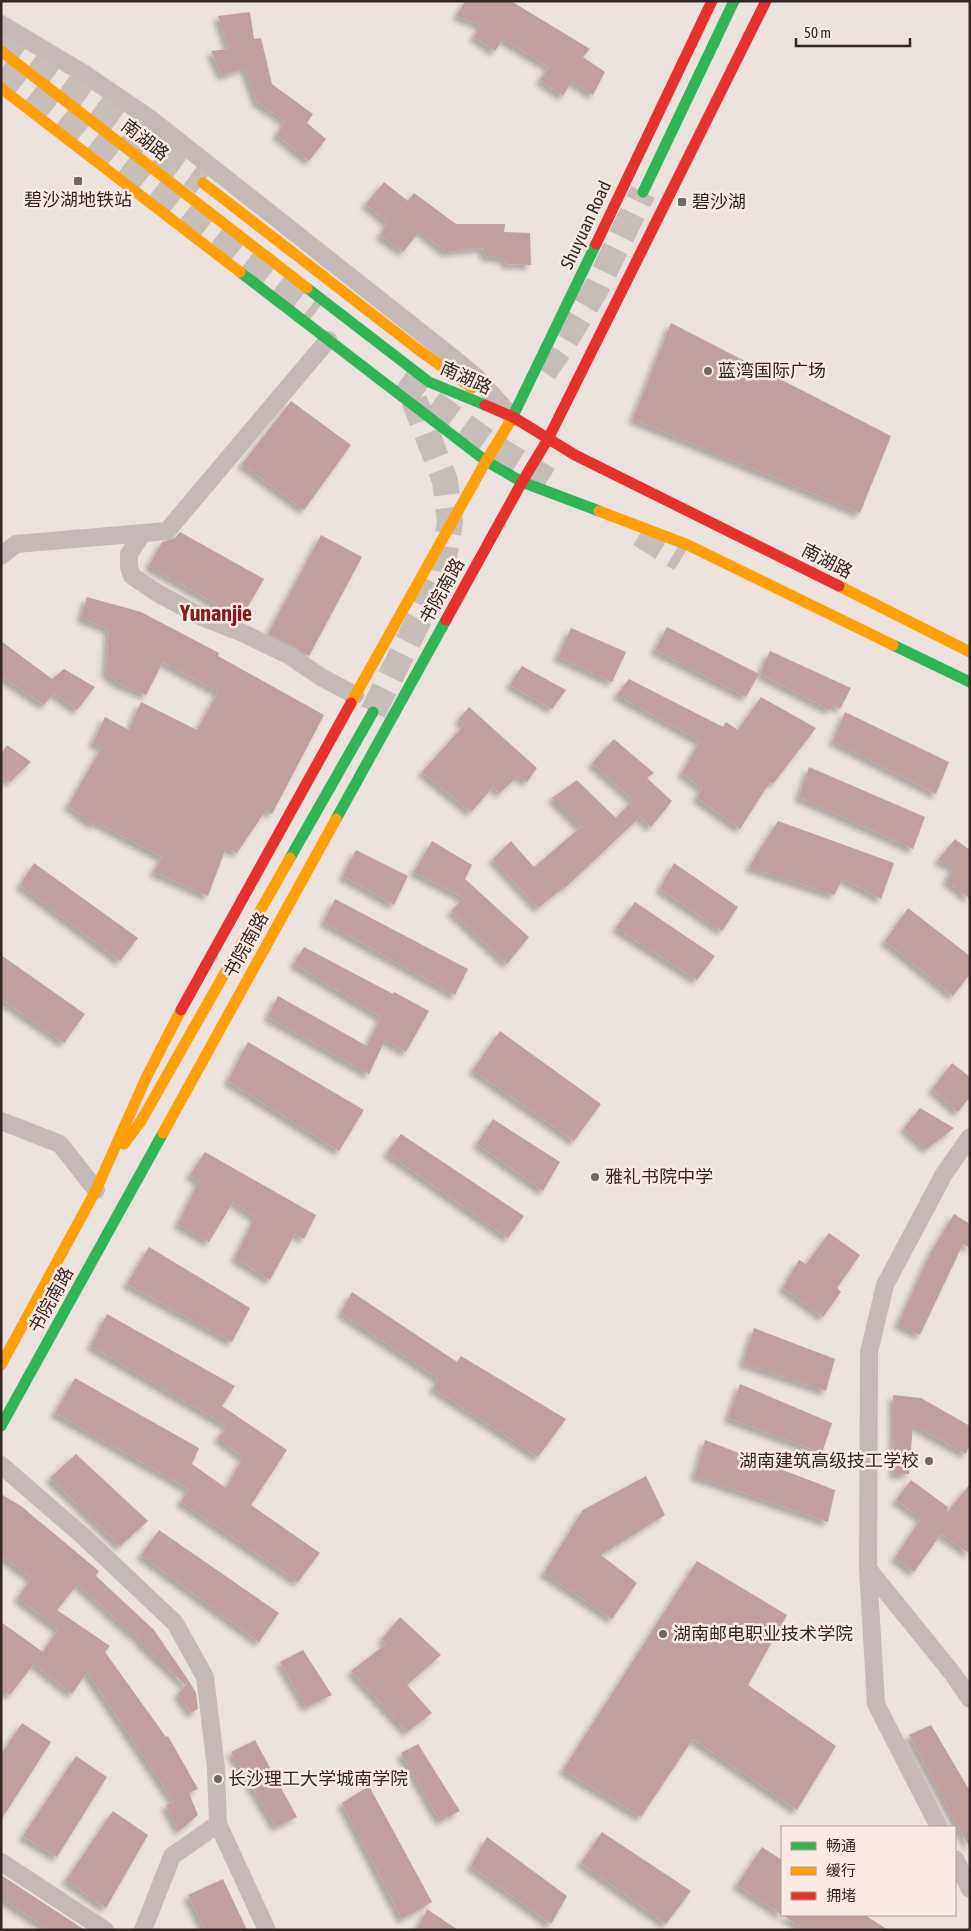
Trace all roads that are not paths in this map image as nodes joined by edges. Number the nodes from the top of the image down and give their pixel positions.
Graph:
1 (712, 1) edge
2 (734, 1) edge
3 (766, 1) edge
4 (1, 24) edge
5 (1, 51) edge
6 (1, 88) edge
7 (202, 183) tunnel mouth
8 (643, 192) tunnel mouth
9 (328, 340) junction
10 (513, 418) junction
11 (548, 440) junction
12 (486, 461) junction
13 (522, 482) junction
14 (143, 533) junction
15 (1, 556) edge
16 (970, 652) edge
17 (970, 682) edge
18 (355, 695) junction
19 (373, 712) tunnel mouth
20 (1, 1121) edge
21 (970, 1137) edge
22 (109, 1164) junction
23 (96, 1190) junction
24 (8, 1338) edge
25 (1, 1365) edge
26 (1, 1426) edge
27 (1, 1465) edge
28 (868, 1569) junction
29 (970, 1699) edge
30 (218, 1824) junction
31 (938, 1826) edge
32 (956, 1861) edge
33 (1, 1862) edge
34 (970, 1889) edge
35 (105, 1930) edge
36 (143, 1930) edge
37 (267, 1930) edge

1 - 10 main road, Shuyuan Road
2 - 8 main road
3 - 11 main road
4 - 10 street
5 - 10 main road, 南湖路
6 - 9 main road
7 - 10 main road
9 - 12 main road
9 - 14 street
10 - 11 main road, 南湖路
10 - 12 main road, Shuyuan Road
11 - 13 main road, 书院南路
11 - 16 main road, 南湖路
12 - 13 main road
12 - 18 main road, 书院南路
13 - 17 main road
13 - 26 main road, 书院南路
14 - 15 street
14 - 18 street
18 - 22 main road, 书院南路
19 - 22 main road
20 - 23 street
21 - 28 street
22 - 23 main road, 书院南路
23 - 24 main road, 书院南路
24 - 25 main road, 书院南路
27 - 30 street
28 - 29 street
28 - 31 street
30 - 36 street
30 - 37 street
32 - 34 street
33 - 35 street

